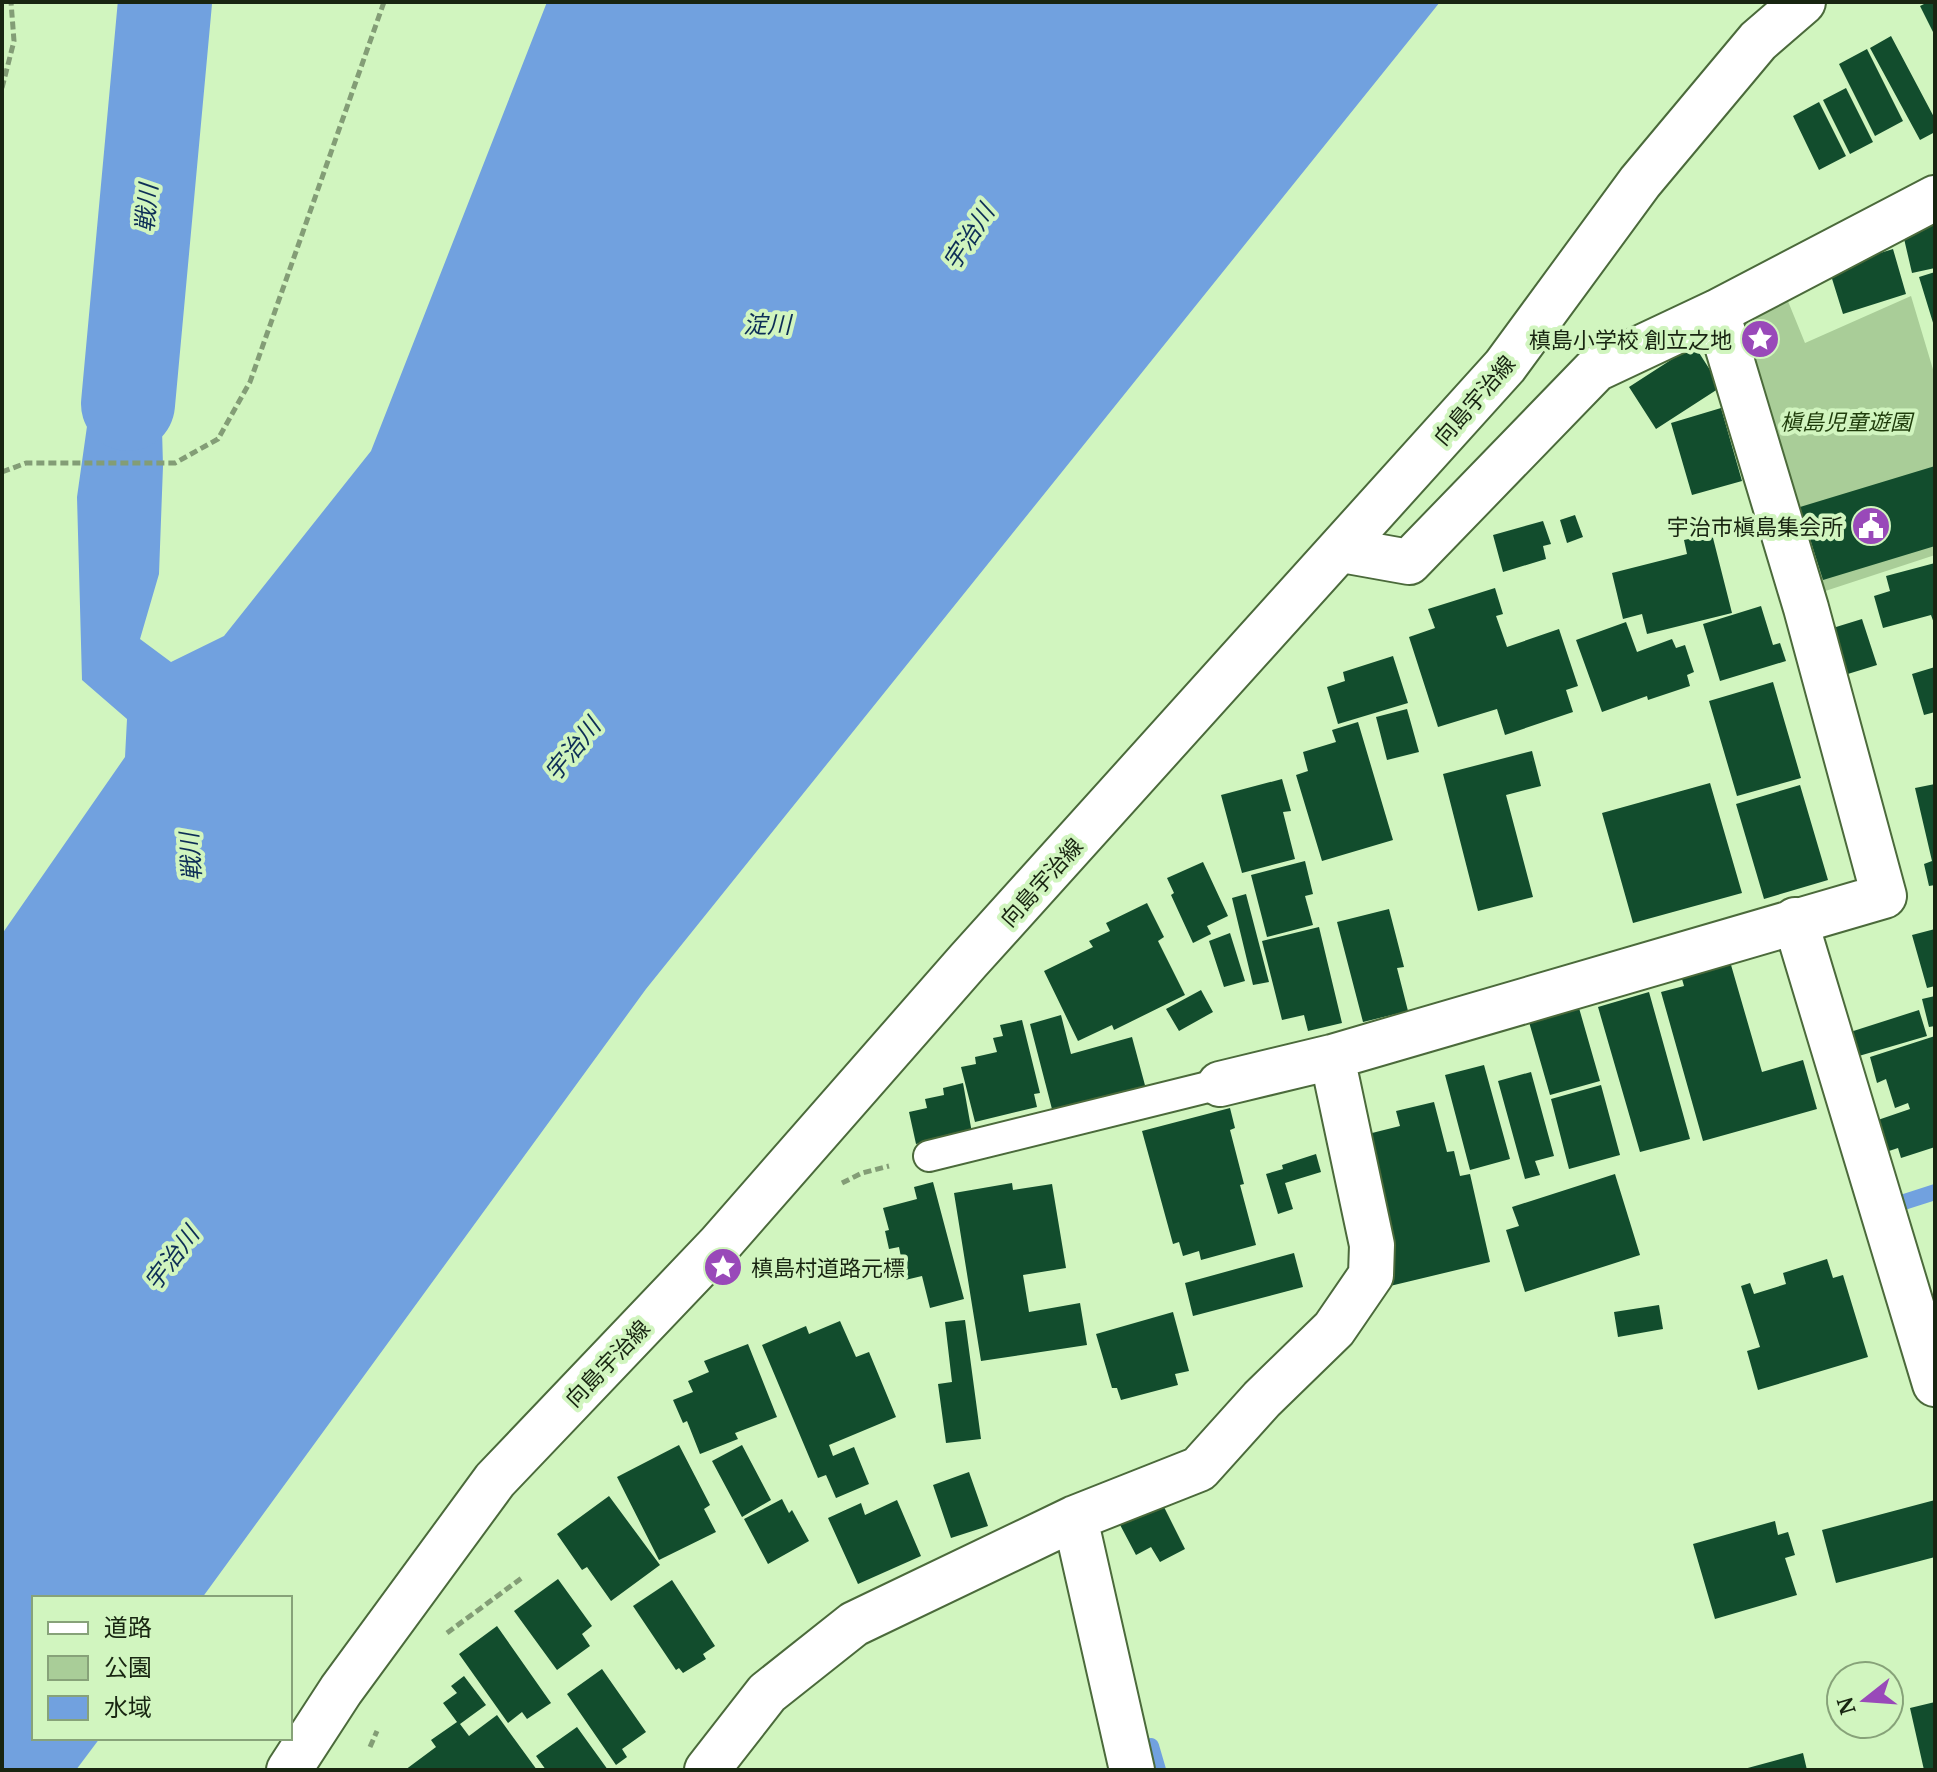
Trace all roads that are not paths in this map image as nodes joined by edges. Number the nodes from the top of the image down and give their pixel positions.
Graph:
1 (1803, 2) edge
2 (1935, 198) edge
3 (1717, 312) junction
4 (1342, 550) junction
5 (1795, 920) junction
6 (1332, 1057) junction
7 (1220, 1084) joint
8 (929, 1156) dead end
9 (1935, 1384) edge
10 (1075, 1518) junction
11 (289, 1770) edge
12 (707, 1770) edge
13 (1132, 1770) edge

1 - 4 street, 向島宇治線
2 - 3 street
3 - 4 street
3 - 5 street
4 - 11 street, 向島宇治線
5 - 6 street
5 - 9 street
6 - 7 street
6 - 10 street
7 - 8 lane
10 - 12 street
10 - 13 street

